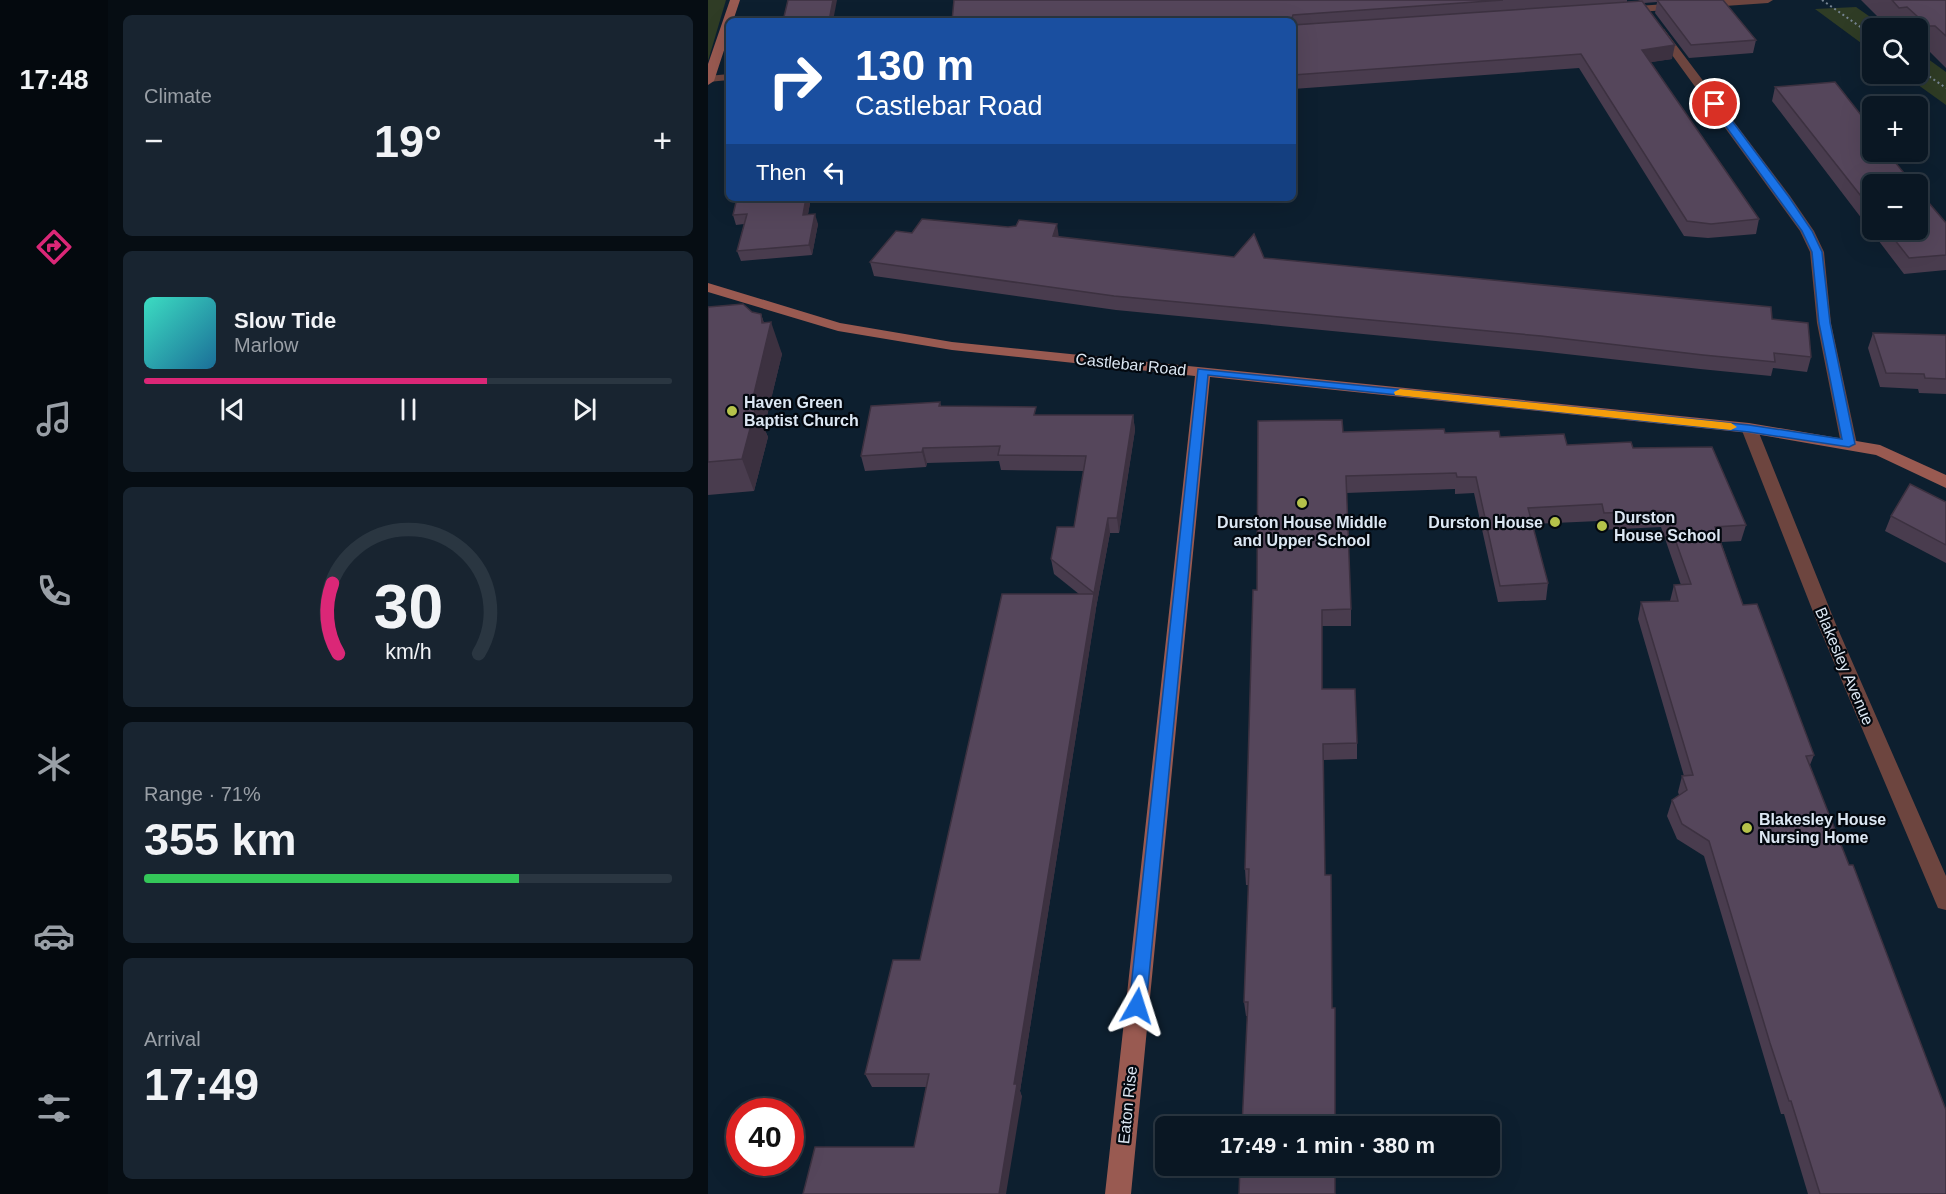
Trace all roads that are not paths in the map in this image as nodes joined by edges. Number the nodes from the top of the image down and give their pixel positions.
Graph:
1 (735, 0) edge
2 (1768, 0) edge
3 (1644, 9) junction
4 (1614, 11) edge
5 (729, 18) edge
6 (726, 27) edge
7 (726, 77) edge
8 (708, 80) edge
9 (708, 287) edge
10 (1203, 371) junction
11 (1749, 429) junction
12 (1849, 444) junction
13 (1946, 482) edge
14 (1946, 902) edge
15 (1118, 1194) edge

1 - 5 main road
2 - 3 street
3 - 4 street
3 - 12 street
6 - 8 main road
7 - 8 street
9 - 10 main road, Castlebar Road
10 - 11 main road, Castlebar Road
10 - 15 main road, Eaton Rise
11 - 12 main road, Castlebar Road
11 - 14 street, Blakesley Avenue
12 - 13 main road, Castlebar Road

